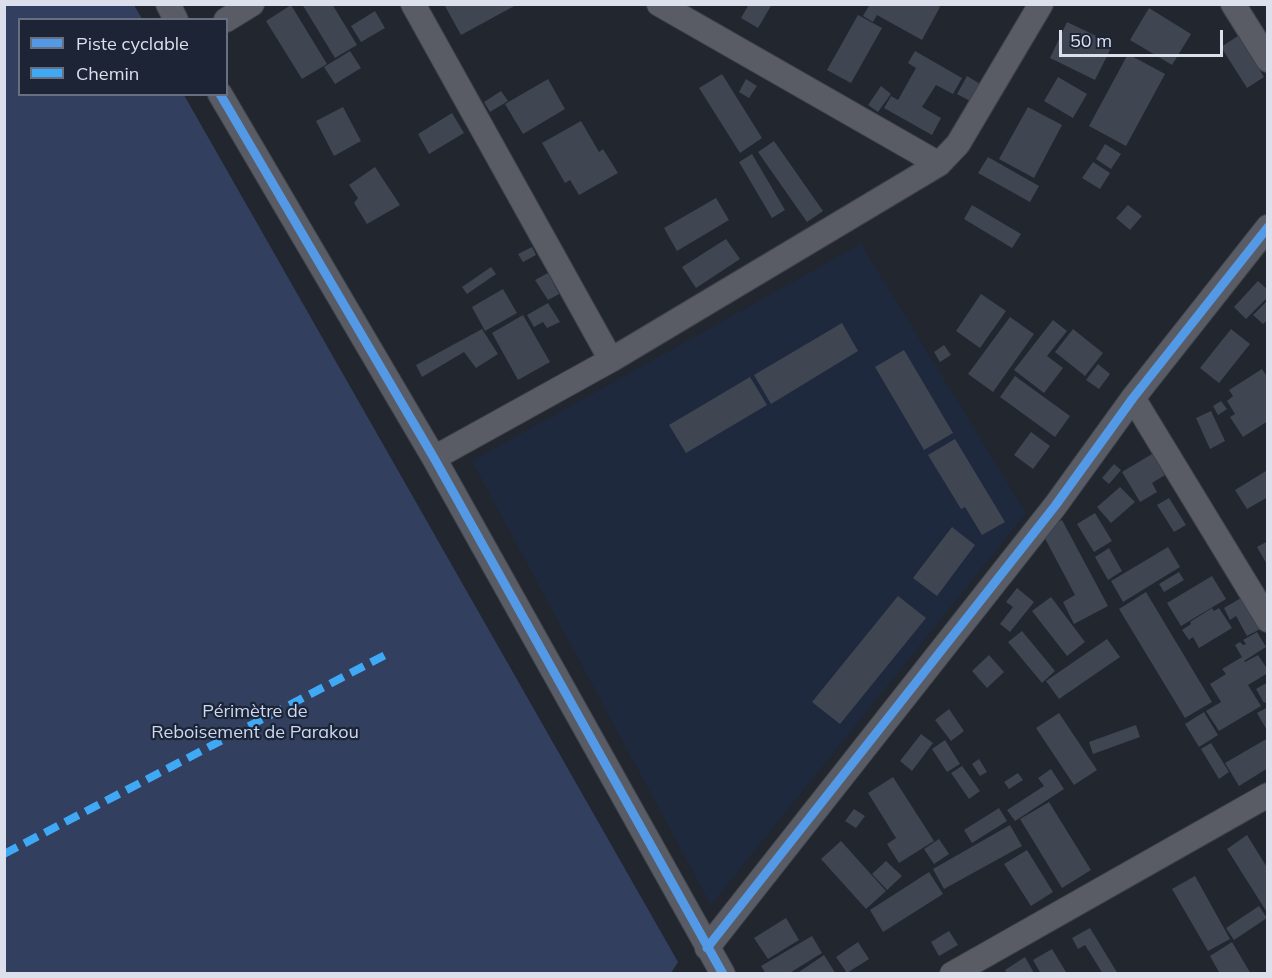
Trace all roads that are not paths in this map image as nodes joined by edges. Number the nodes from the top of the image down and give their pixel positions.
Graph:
1 (168, 4) edge
2 (252, 4) edge
3 (413, 4) edge
4 (659, 4) edge
5 (1233, 4) edge
6 (1031, 8) edge
7 (175, 18) edge
8 (228, 19) edge
9 (1268, 60) edge
10 (221, 96) edge
11 (939, 164) junction
12 (1268, 226) edge
13 (611, 360) junction
14 (1133, 398) junction
15 (434, 458) junction
16 (1268, 620) edge
17 (1268, 795) edge
18 (707, 948) junction
19 (723, 974) edge
20 (952, 974) edge

1 - 7 street
2 - 8 street
3 - 13 street
4 - 11 street
5 - 9 street
6 - 11 street
10 - 15 street
11 - 13 street
12 - 14 street
13 - 15 street
14 - 16 street
14 - 18 street
15 - 18 street
17 - 20 street
18 - 19 street

